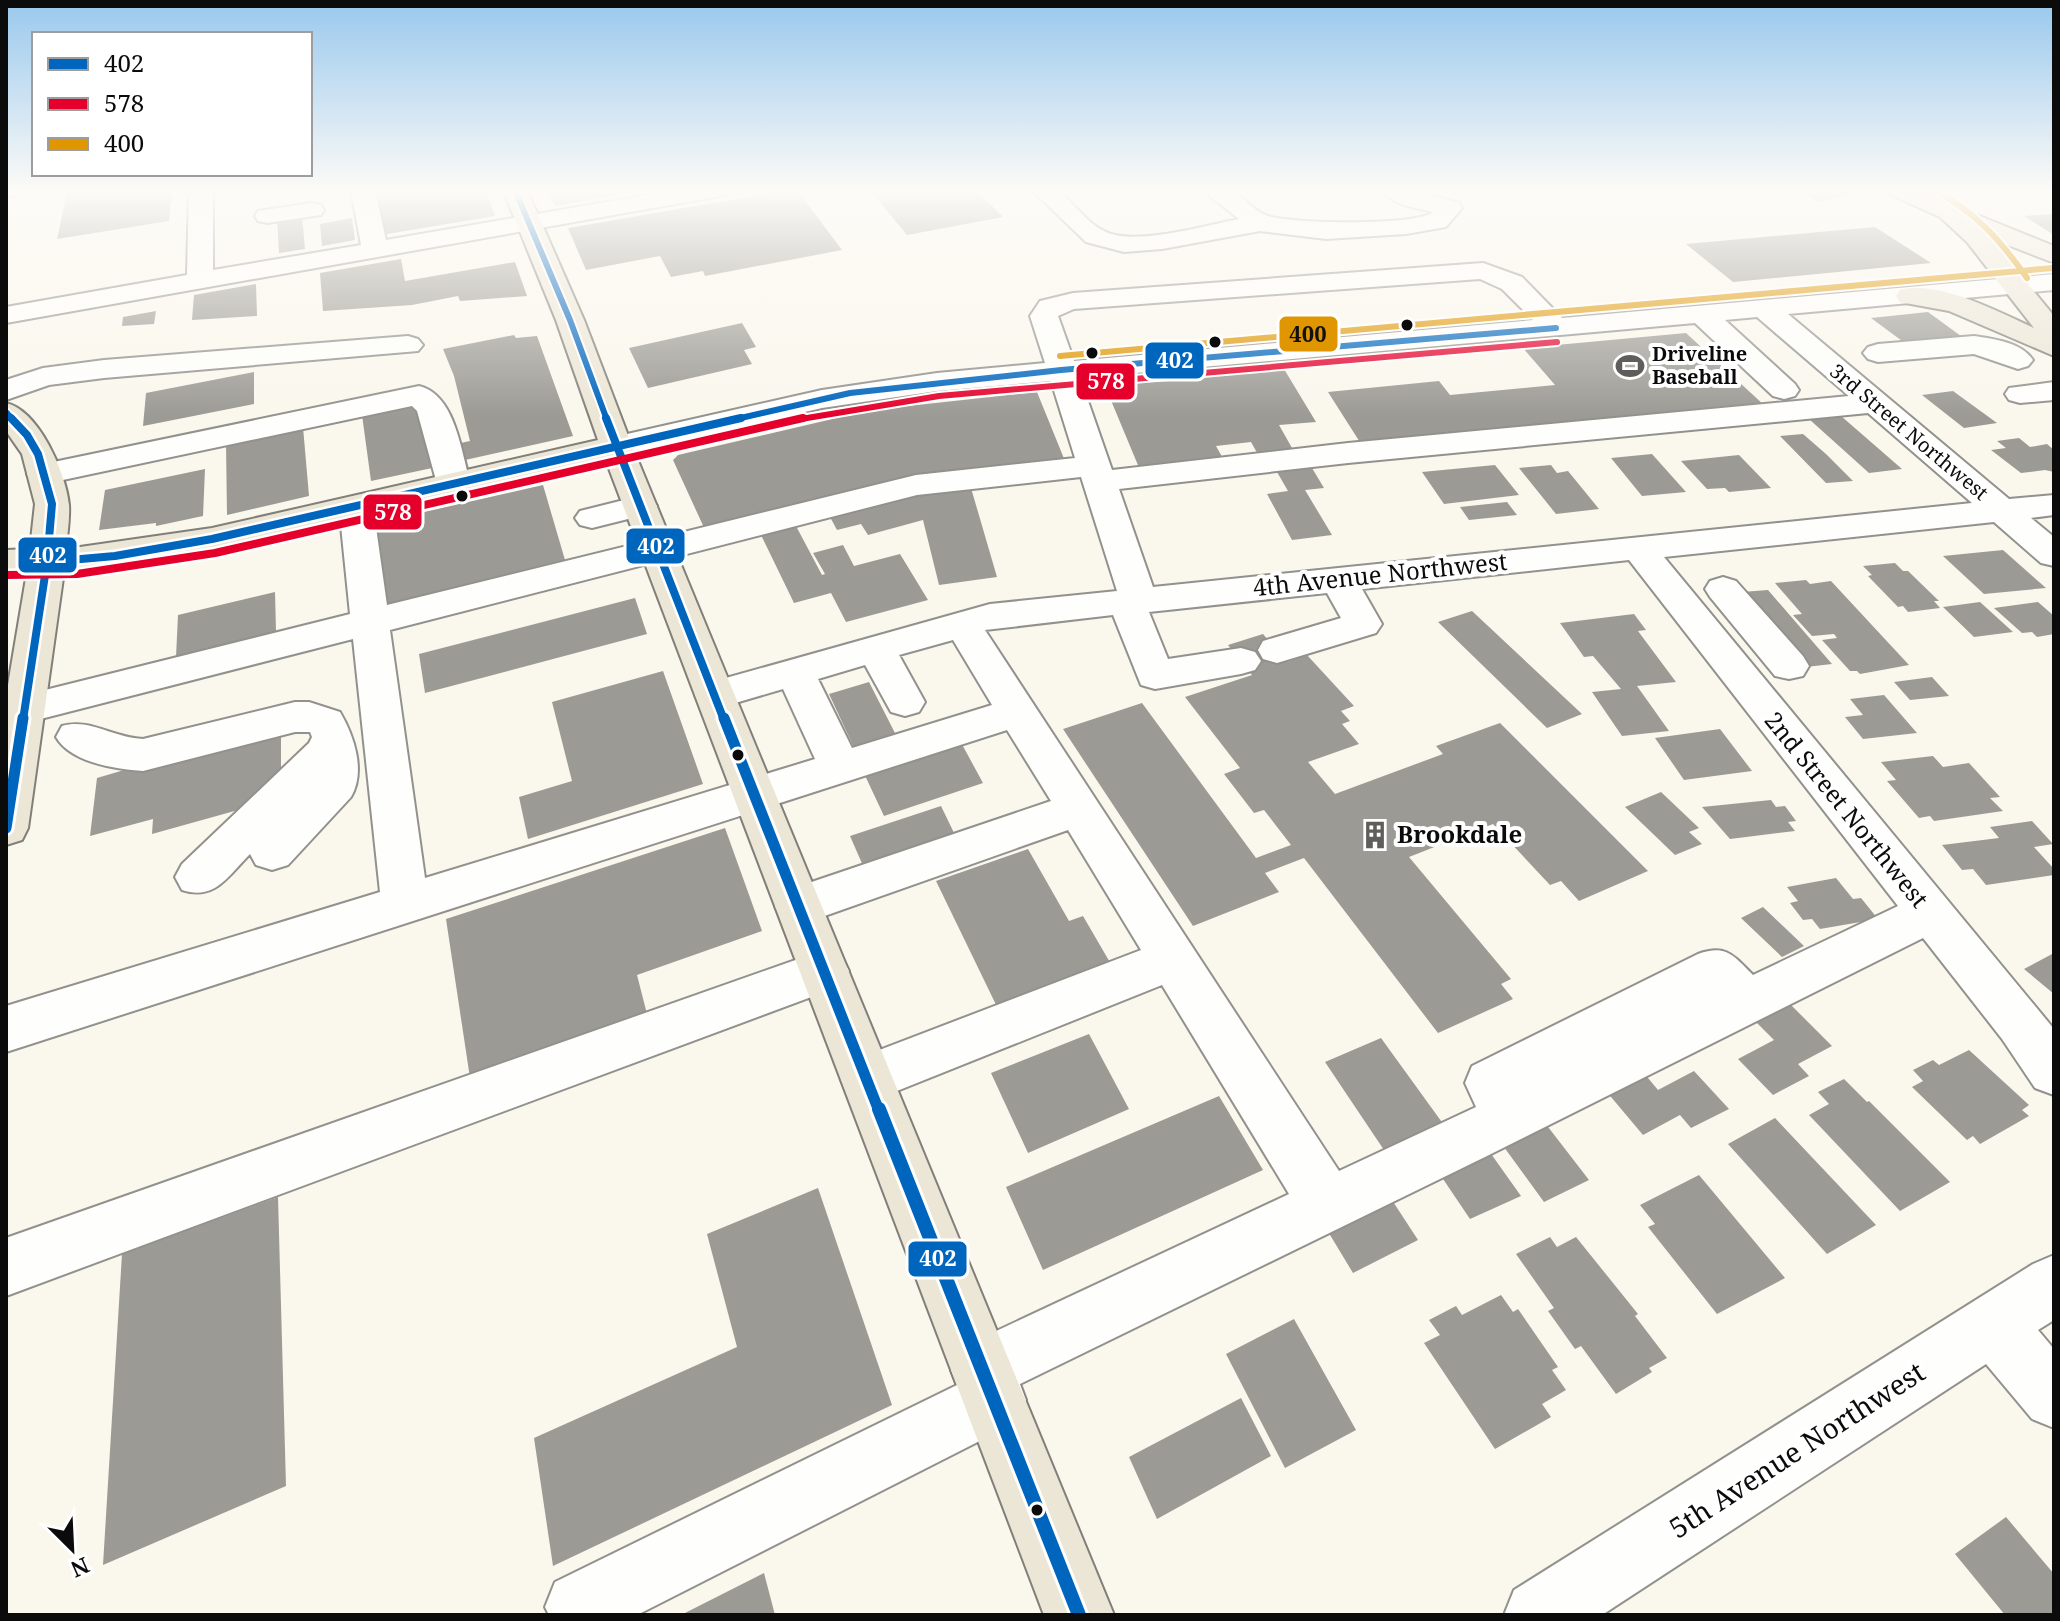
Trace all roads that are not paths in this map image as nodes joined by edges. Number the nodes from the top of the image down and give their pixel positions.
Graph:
1 (200, 266) edge
2 (281, 266) edge
3 (547, 266) edge
4 (2002, 266) edge
5 (200, 280) junction
6 (1324, 282) junction
7 (2054, 282) edge
8 (2016, 286) junction
9 (1910, 296) junction
10 (1765, 309) junction
11 (6, 315) edge
12 (1703, 315) junction
13 (1556, 328) junction
14 (2054, 334) edge
15 (1367, 344) junction
16 (408, 345) dead end
17 (2054, 347) edge
18 (2018, 360) dead end
19 (1830, 364) junction
20 (1061, 370) junction
21 (1784, 390) dead end
22 (2054, 391) edge
23 (2020, 394) dead end
24 (1873, 403) junction
25 (7, 411) edge
26 (616, 446) junction
27 (1096, 473) junction
28 (44, 474) junction
29 (454, 484) junction
30 (2054, 505) edge
31 (356, 506) junction
32 (2002, 511) junction
33 (592, 518) dead end
34 (649, 528) junction
35 (1638, 548) junction
36 (2054, 555) edge
37 (6, 561) edge
38 (47, 562) junction
39 (1339, 580) junction
40 (1723, 589) dead end
41 (1132, 600) junction
42 (370, 622) junction
43 (962, 624) junction
44 (1760, 632) junction
45 (1708, 637) junction
46 (876, 649) junction
47 (1277, 650) dead end
48 (1241, 661) dead end
49 (1789, 666) dead end
50 (795, 672) junction
51 (20, 693) edge
52 (715, 695) junction
53 (905, 702) dead end
54 (1017, 712) junction
55 (77, 737) dead end
56 (333, 737) junction
57 (840, 768) junction
58 (754, 795) junction
59 (1078, 809) junction
60 (7, 816) edge
61 (272, 852) dead end
62 (198, 877) dead end
63 (405, 904) junction
64 (799, 906) junction
65 (1929, 913) junction
66 (1173, 959) junction
67 (824, 971) junction
68 (6, 1029) edge
69 (2054, 1071) edge
70 (867, 1079) junction
71 (1328, 1205) junction
72 (6, 1267) edge
73 (2054, 1285) edge
74 (1992, 1324) junction
75 (988, 1385) junction
76 (2054, 1397) edge
77 (580, 1607) dead end
78 (1079, 1615) edge
79 (1539, 1615) edge

1 - 5 street
2 - 5 street
3 - 26 main road
4 - 8 main road
5 - 11 street
6 - 13 street
6 - 15 street
6 - 20 street
7 - 8 street
8 - 9 street
8 - 14 main road
9 - 10 street
9 - 17 main road
10 - 12 street
10 - 19 street, 3rd Street Northwest
12 - 13 street
12 - 21 street
13 - 15 street
15 - 20 street
16 - 25 street
18 - 19 street
19 - 24 street, 3rd Street Northwest
20 - 26 street
20 - 27 street
22 - 23 street
24 - 27 street
24 - 32 street, 3rd Street Northwest
25 - 28 main road
26 - 29 main road
26 - 34 main road
27 - 34 street
27 - 41 street
28 - 29 street
28 - 38 main road
29 - 31 main road
30 - 32 street, 4th Avenue Northwest
31 - 38 main road
31 - 42 street
32 - 35 street, 4th Avenue Northwest
32 - 36 street, 3rd Street Northwest
33 - 34 street
34 - 42 street
34 - 52 main road
35 - 39 street, 4th Avenue Northwest
35 - 45 street, 2nd Street Northwest
37 - 38 main road
38 - 51 main road
39 - 41 street, 4th Avenue Northwest
39 - 47 street
40 - 44 street
41 - 43 street, 4th Avenue Northwest
41 - 48 street
42 - 51 street
42 - 63 street
43 - 46 street, 4th Avenue Northwest
43 - 54 street
44 - 45 street
44 - 49 street
45 - 65 street, 2nd Street Northwest
46 - 50 street, 4th Avenue Northwest
46 - 53 street
50 - 52 street, 4th Avenue Northwest
50 - 57 street
51 - 60 main road
52 - 58 main road
54 - 57 street
54 - 59 street
55 - 56 street
56 - 61 street
56 - 62 street
57 - 58 street
58 - 63 street
58 - 64 main road
59 - 64 street
59 - 66 street
63 - 68 street
64 - 67 main road
65 - 69 street, 2nd Street Northwest
65 - 71 street
66 - 70 street
66 - 71 street
67 - 70 main road
67 - 72 street
70 - 75 main road
71 - 75 street
73 - 74 street, 5th Avenue Northwest
74 - 76 street
74 - 79 street, 5th Avenue Northwest
75 - 77 street
75 - 78 main road

